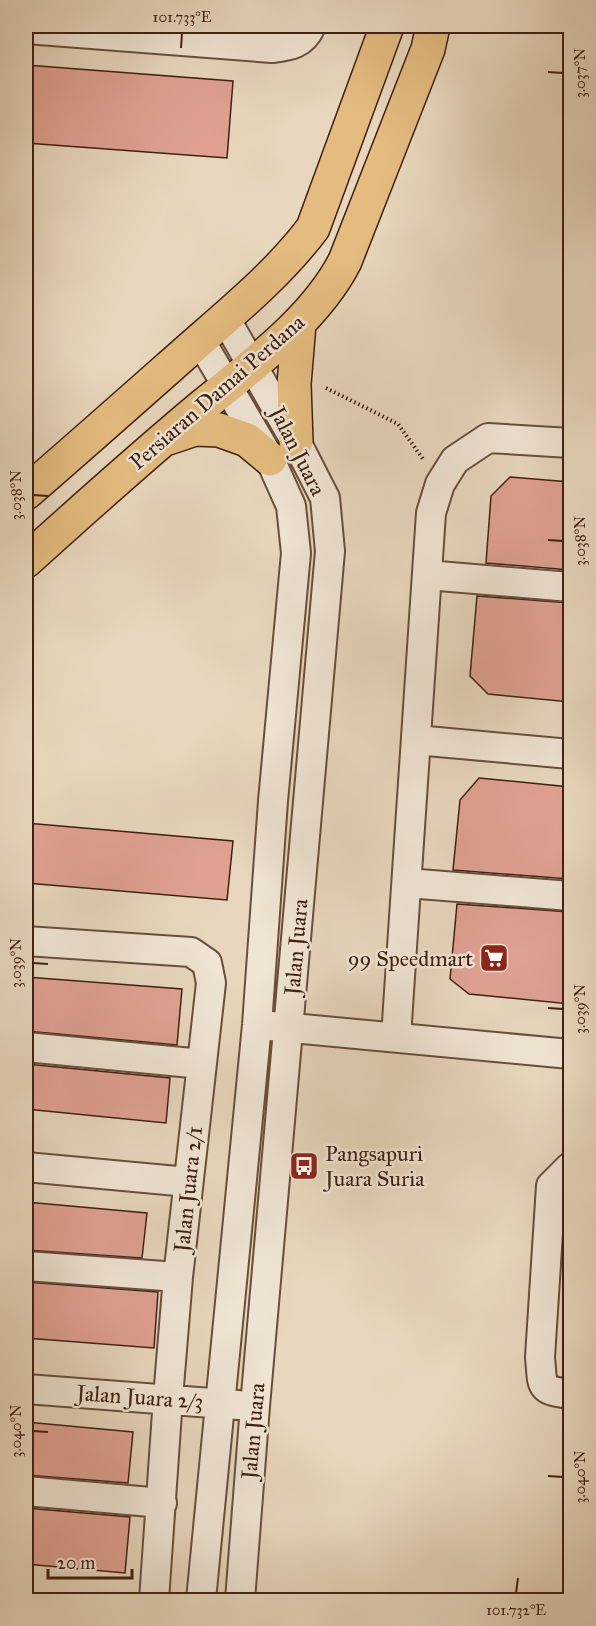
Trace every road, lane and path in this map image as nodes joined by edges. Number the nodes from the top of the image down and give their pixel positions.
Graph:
1 (311, 26) edge
2 (387, 26) edge
3 (433, 26) edge
4 (26, 29) edge
5 (225, 318) junction
6 (299, 324) junction
7 (200, 340) junction
8 (252, 364) junction
9 (227, 385) junction
10 (326, 388) dead end
11 (162, 440) junction
12 (570, 443) edge
13 (283, 450) junction
14 (440, 484) junction
15 (26, 494) edge
16 (26, 561) edge
17 (427, 575) junction
18 (570, 587) edge
19 (416, 740) junction
20 (570, 754) edge
21 (407, 883) junction
22 (570, 896) edge
23 (26, 941) edge
24 (257, 1025) junction
25 (289, 1026) junction
26 (396, 1037) junction
27 (26, 1047) edge
28 (570, 1054) edge
29 (202, 1064) junction
30 (26, 1167) edge
31 (570, 1167) edge
32 (188, 1182) junction
33 (26, 1266) edge
34 (178, 1277) junction
35 (26, 1389) edge
36 (570, 1394) edge
37 (168, 1398) junction
38 (220, 1403) junction
39 (255, 1406) junction
40 (26, 1491) edge
41 (162, 1503) junction
42 (154, 1600) edge
43 (201, 1600) edge
44 (240, 1600) edge

1 - 4 street
2 - 5 main road
3 - 6 main road, Persiaran Damai Perdana
5 - 7 main road
5 - 8 street, Jalan Juara
6 - 8 main road, Persiaran Damai Perdana
6 - 13 main road
7 - 9 street, Jalan Juara
7 - 15 main road
8 - 9 main road, Persiaran Damai Perdana
8 - 13 street, Jalan Juara
9 - 11 main road, Persiaran Damai Perdana
9 - 13 street, Jalan Juara
10 - 14 path
11 - 13 main road
11 - 16 main road, Persiaran Damai Perdana
12 - 14 street
13 - 24 street, Jalan Juara
13 - 25 street, Jalan Juara
14 - 17 street
17 - 18 street
17 - 19 street
19 - 20 street
19 - 21 street
21 - 22 street
21 - 26 street
23 - 29 street, Jalan Juara 2/1
24 - 25 street
24 - 38 street, Jalan Juara
25 - 26 street
25 - 39 street, Jalan Juara
26 - 28 street
27 - 29 street
29 - 32 street, Jalan Juara 2/1
30 - 32 street
31 - 36 street
32 - 34 street, Jalan Juara 2/1
33 - 34 street
34 - 37 street, Jalan Juara 2/1
35 - 37 street, Jalan Juara 2/3
37 - 38 street, Jalan Juara 2/3
37 - 41 street, Jalan Juara 2/1
38 - 39 street, Jalan Juara 2/3
38 - 43 street, Jalan Juara
39 - 44 street, Jalan Juara
40 - 41 street
41 - 42 street, Jalan Juara 2/1

